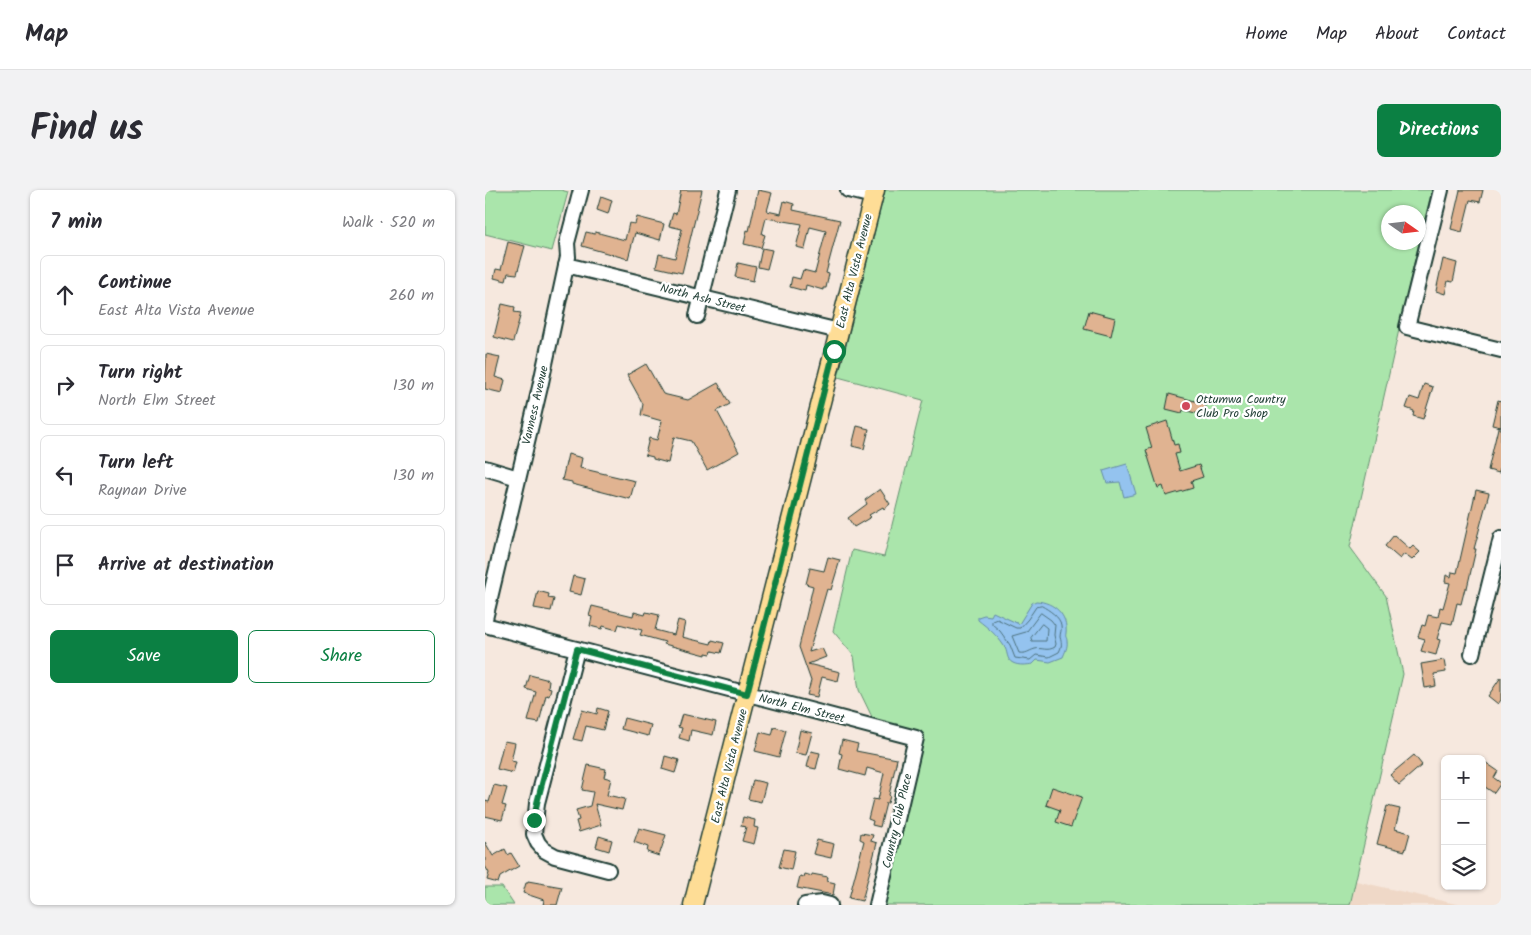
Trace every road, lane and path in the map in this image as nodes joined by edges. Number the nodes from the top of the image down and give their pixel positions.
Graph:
1 (581, 190) edge
2 (728, 190) edge
3 (848, 190) edge
4 (1441, 190) edge
5 (874, 193) edge
6 (566, 265) junction
7 (701, 298) junction
8 (697, 316) dead end
9 (839, 331) junction
10 (1501, 350) edge
11 (485, 468) edge
12 (518, 478) junction
13 (1501, 538) edge
14 (485, 619) edge
15 (485, 625) edge
16 (577, 649) junction
17 (1472, 654) dead end
18 (747, 694) junction
19 (916, 738) joint
20 (609, 870) dead end
21 (693, 905) edge
22 (805, 905) edge
23 (830, 905) edge
24 (877, 905) edge

1 - 6 street, Vanness Avenue
2 - 7 street
3 - 5 street
4 - 10 street
5 - 9 main road, East Alta Vista Avenue
6 - 7 street, North Ash Street
6 - 12 street, Vanness Avenue
7 - 8 street
7 - 9 street, North Ash Street
9 - 18 main road, East Alta Vista Avenue
11 - 12 street
12 - 14 street, Vanness Avenue
13 - 17 street
15 - 16 street, North Elm Street
16 - 18 street, North Elm Street
16 - 20 street
18 - 19 street, North Elm Street
18 - 21 main road, East Alta Vista Avenue
19 - 24 street, Country Club Place
22 - 23 street

